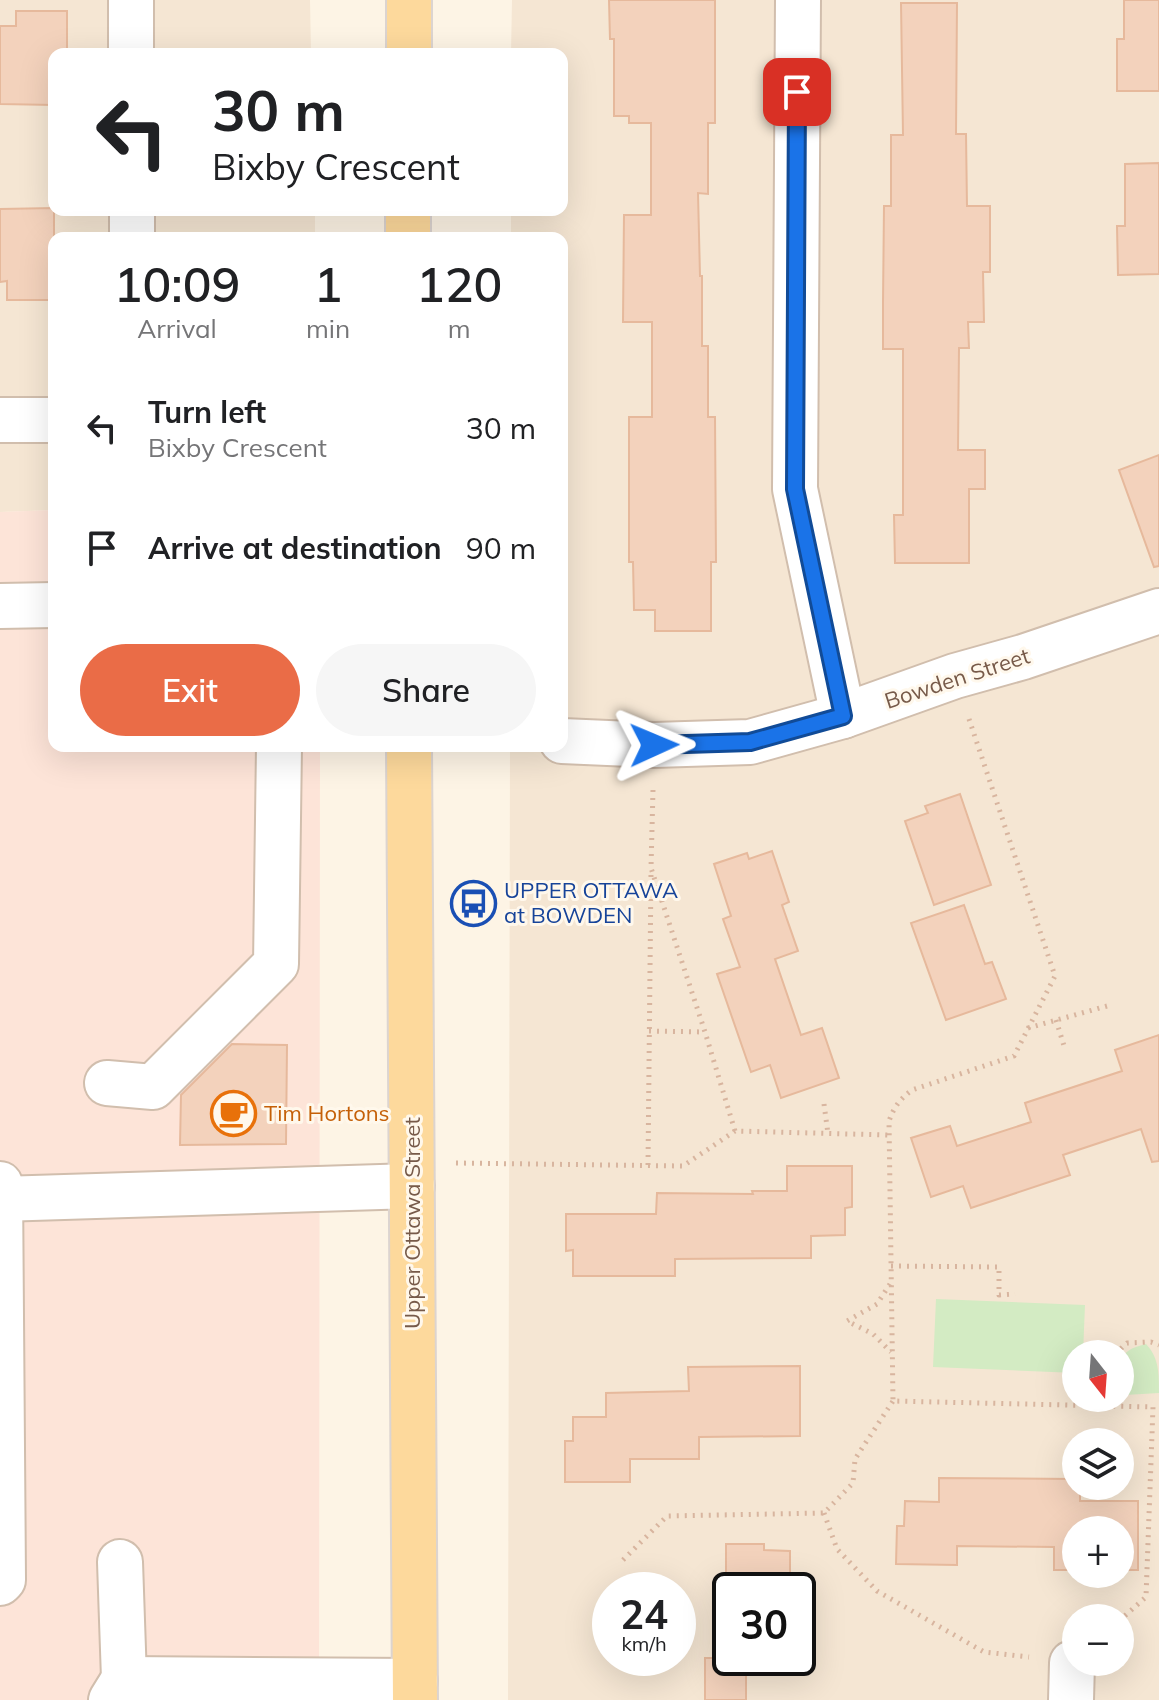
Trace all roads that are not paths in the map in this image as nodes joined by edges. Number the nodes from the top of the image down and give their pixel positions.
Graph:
1 (131, 0) edge
2 (409, 0) edge
3 (798, 0) edge
4 (131, 48) edge
5 (409, 48) edge
6 (0, 420) edge
7 (48, 420) edge
8 (48, 605) edge
9 (0, 606) edge
10 (1159, 611) edge
11 (843, 716) junction
12 (568, 741) edge
13 (279, 752) edge
14 (409, 752) edge
15 (107, 1083) dead end
16 (412, 1174) junction
17 (0, 1184) edge
18 (0, 1199) edge
19 (120, 1562) dead end
20 (0, 1583) edge
21 (117, 1689) edge
22 (206, 1690) edge
23 (276, 1690) edge
24 (415, 1690) edge

1 - 4 street
2 - 5 main road
3 - 11 street
6 - 7 street
8 - 9 street
10 - 11 street, Bowden Street
11 - 12 street, Bowden Street
13 - 15 street
14 - 16 main road, Upper Ottawa Street
16 - 18 street
16 - 24 main road, Upper Ottawa Street
17 - 18 street
18 - 20 street
19 - 21 street
21 - 22 street
22 - 23 street
23 - 24 street

